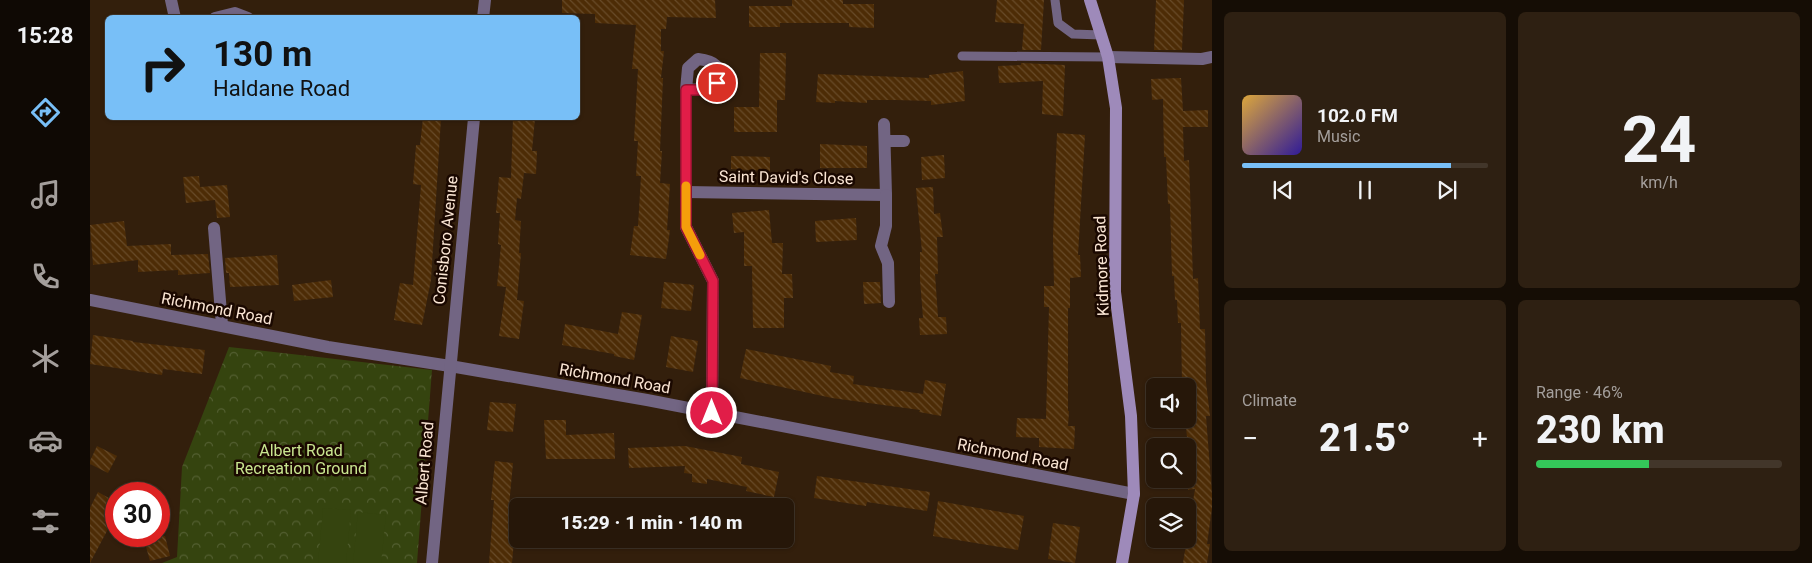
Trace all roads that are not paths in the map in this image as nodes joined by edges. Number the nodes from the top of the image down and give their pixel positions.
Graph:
1 (171, 0) edge
2 (485, 0) edge
3 (1056, 0) edge
4 (1090, 0) edge
5 (174, 15) edge
6 (483, 15) edge
7 (1101, 35) junction
8 (962, 56) dead end
9 (1108, 57) junction
10 (1212, 57) edge
11 (686, 90) dead end
12 (474, 120) edge
13 (884, 124) dead end
14 (885, 141) junction
15 (904, 141) dead end
16 (686, 192) junction
17 (886, 195) junction
18 (214, 228) dead end
19 (90, 300) edge
20 (888, 302) dead end
21 (222, 325) junction
22 (450, 366) junction
23 (712, 413) junction
24 (1134, 494) junction
25 (432, 563) edge
26 (1122, 563) edge

1 - 5 street
2 - 6 street
3 - 7 lane
4 - 7 street, Kidmore Road
7 - 9 street, Kidmore Road
8 - 9 lane
9 - 10 street
9 - 24 street, Kidmore Road
11 - 16 street
12 - 22 street, Conisboro Avenue
13 - 14 street
14 - 15 street
14 - 17 street
16 - 17 street, Saint David's Close
16 - 23 street
17 - 20 street
18 - 21 street
19 - 21 street, Richmond Road
21 - 22 street, Richmond Road
22 - 23 street, Richmond Road
22 - 25 street, Albert Road
23 - 24 street, Richmond Road
24 - 26 street, Kidmore Road

